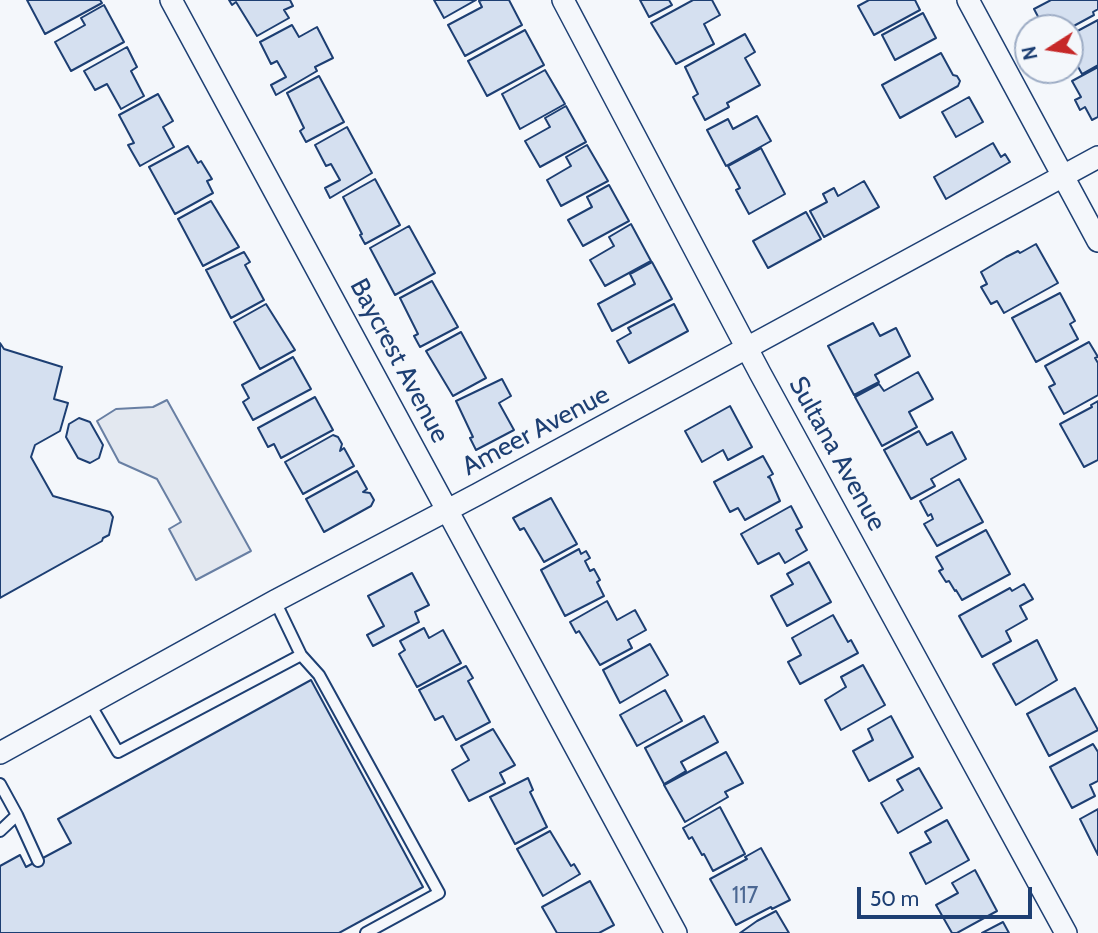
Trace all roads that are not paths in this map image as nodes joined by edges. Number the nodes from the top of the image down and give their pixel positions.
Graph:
1 (172, 0) edge
2 (563, 0) edge
3 (968, 0) edge
4 (1098, 158) edge
5 (1063, 176) junction
6 (1098, 241) edge
7 (748, 348) junction
8 (448, 510) junction
9 (275, 601) junction
10 (300, 655) junction
11 (90, 704) junction
12 (0, 752) edge
13 (0, 784) edge
14 (17, 816) junction
15 (0, 831) edge
16 (38, 861) dead end
17 (366, 933) edge
18 (676, 933) edge
19 (1066, 933) edge

1 - 8 street, Baycrest Avenue
2 - 7 street, Sultana Avenue
3 - 5 street
4 - 5 street, Ameer Avenue
5 - 6 street
5 - 7 street, Ameer Avenue
7 - 8 street, Ameer Avenue
7 - 19 street, Sultana Avenue
8 - 9 street, Ameer Avenue
8 - 18 street, Baycrest Avenue
9 - 10 lane
9 - 11 street, Ameer Avenue
10 - 11 lane
10 - 17 lane
11 - 12 street, Ameer Avenue
13 - 14 lane
14 - 15 lane
14 - 16 lane

